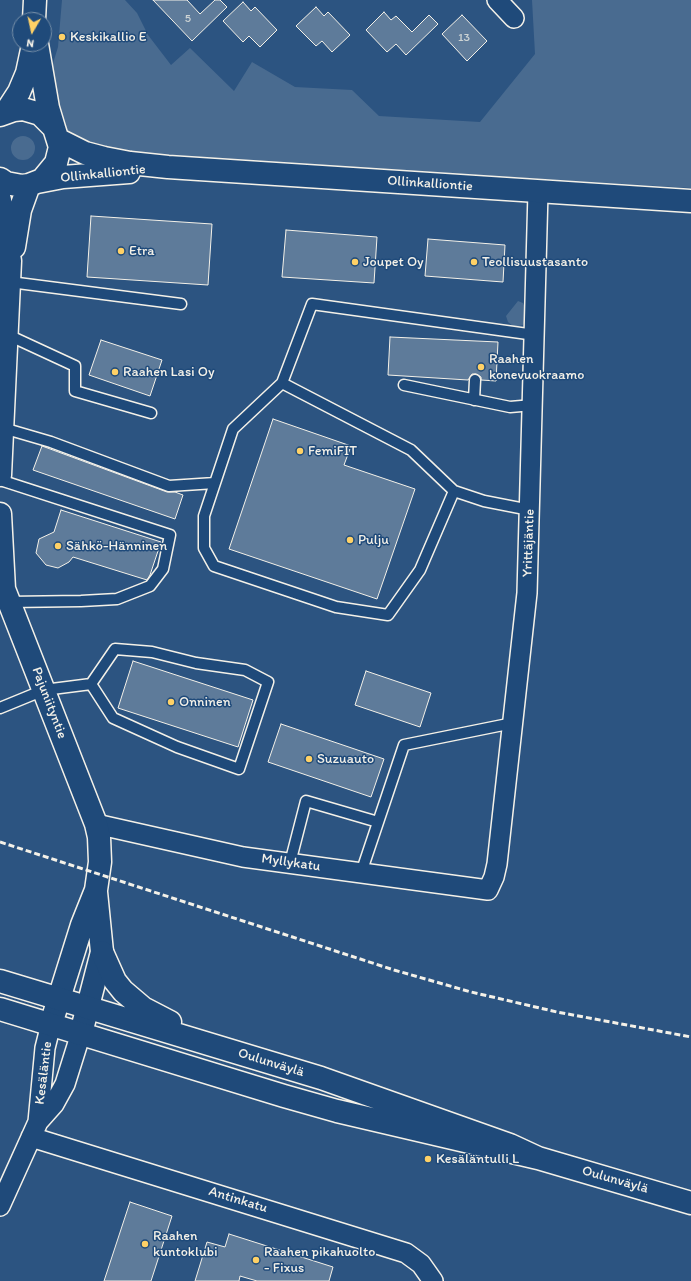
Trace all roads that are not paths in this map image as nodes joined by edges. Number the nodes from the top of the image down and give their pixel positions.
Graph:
1 (35, 0) edge
2 (497, 0) edge
3 (34, 12) edge
4 (514, 18) dead end
5 (31, 52) edge
6 (38, 52) edge
7 (3, 114) edge
8 (56, 134) junction
9 (168, 167) junction
10 (0, 179) edge
11 (33, 184) junction
12 (538, 192) junction
13 (0, 200) edge
14 (691, 201) edge
15 (10, 272) junction
16 (181, 304) dead end
17 (8, 335) junction
18 (535, 335) junction
19 (475, 380) dead end
20 (282, 383) junction
21 (404, 385) dead end
22 (474, 400) junction
23 (533, 405) junction
24 (150, 413) dead end
25 (3, 420) edge
26 (0, 468) edge
27 (0, 476) edge
28 (0, 480) edge
29 (215, 483) junction
30 (454, 491) junction
31 (530, 510) junction
32 (0, 514) edge
33 (5, 602) edge
34 (91, 684) junction
35 (44, 690) junction
36 (0, 708) edge
37 (512, 723) junction
38 (378, 822) junction
39 (96, 824) junction
40 (290, 863) junction
41 (361, 873) junction
42 (96, 890) junction
43 (488, 890) joint
44 (102, 952) junction
45 (0, 981) edge
46 (59, 999) junction
47 (88, 1007) junction
48 (0, 1009) edge
49 (51, 1024) junction
50 (81, 1034) junction
51 (257, 1059) junction
52 (35, 1129) junction
53 (509, 1148) junction
54 (691, 1203) edge
55 (0, 1206) edge
56 (433, 1281) edge

1 - 3 street
2 - 4 street
5 - 7 street
6 - 8 street
7 - 8 street, Ollinkalliontie
8 - 9 street, Ollinkalliontie
8 - 11 street
9 - 11 street, Ollinkalliontie
9 - 12 street, Ollinkalliontie
10 - 11 street, Ollinkalliontie
11 - 15 street
12 - 14 street, Ollinkalliontie
12 - 18 street, Yrittäjäntie
13 - 15 street
15 - 16 lane
15 - 17 street
17 - 24 lane
17 - 25 street
18 - 20 lane
18 - 23 street, Yrittäjäntie
19 - 22 lane
20 - 29 lane
20 - 30 lane
21 - 22 lane
22 - 23 lane
23 - 31 street, Yrittäjäntie
25 - 26 street
25 - 29 lane
26 - 27 street
28 - 33 lane
29 - 30 lane
30 - 31 lane
31 - 37 street, Yrittäjäntie
32 - 33 street, Pajuniityntie
33 - 35 street, Pajuniityntie
34 - 34 lane
34 - 35 lane
35 - 36 lane
35 - 39 street, Pajuniityntie
37 - 38 lane
37 - 43 street, Yrittäjäntie
38 - 40 lane
38 - 41 lane
39 - 40 street, Myllykatu
39 - 42 street, Pajuniityntie
40 - 41 street, Myllykatu
41 - 43 street, Myllykatu
42 - 44 street, Pajuniityntie
42 - 46 street, Pajuniityntie
44 - 47 street, Pajuniityntie
44 - 51 street
45 - 46 street, Oulunväylä
46 - 47 street, Oulunväylä
46 - 49 street, Pajuniityntie
47 - 50 street, Pajuniityntie
47 - 51 street, Oulunväylä
48 - 49 street, Oulunväylä
49 - 50 street, Oulunväylä
49 - 52 street, Kesäläntie
50 - 52 street, Kesäläntie
50 - 53 street, Oulunväylä
51 - 53 street, Oulunväylä
52 - 55 street, Kesäläntie
52 - 56 street, Antinkatu
53 - 54 street, Oulunväylä

